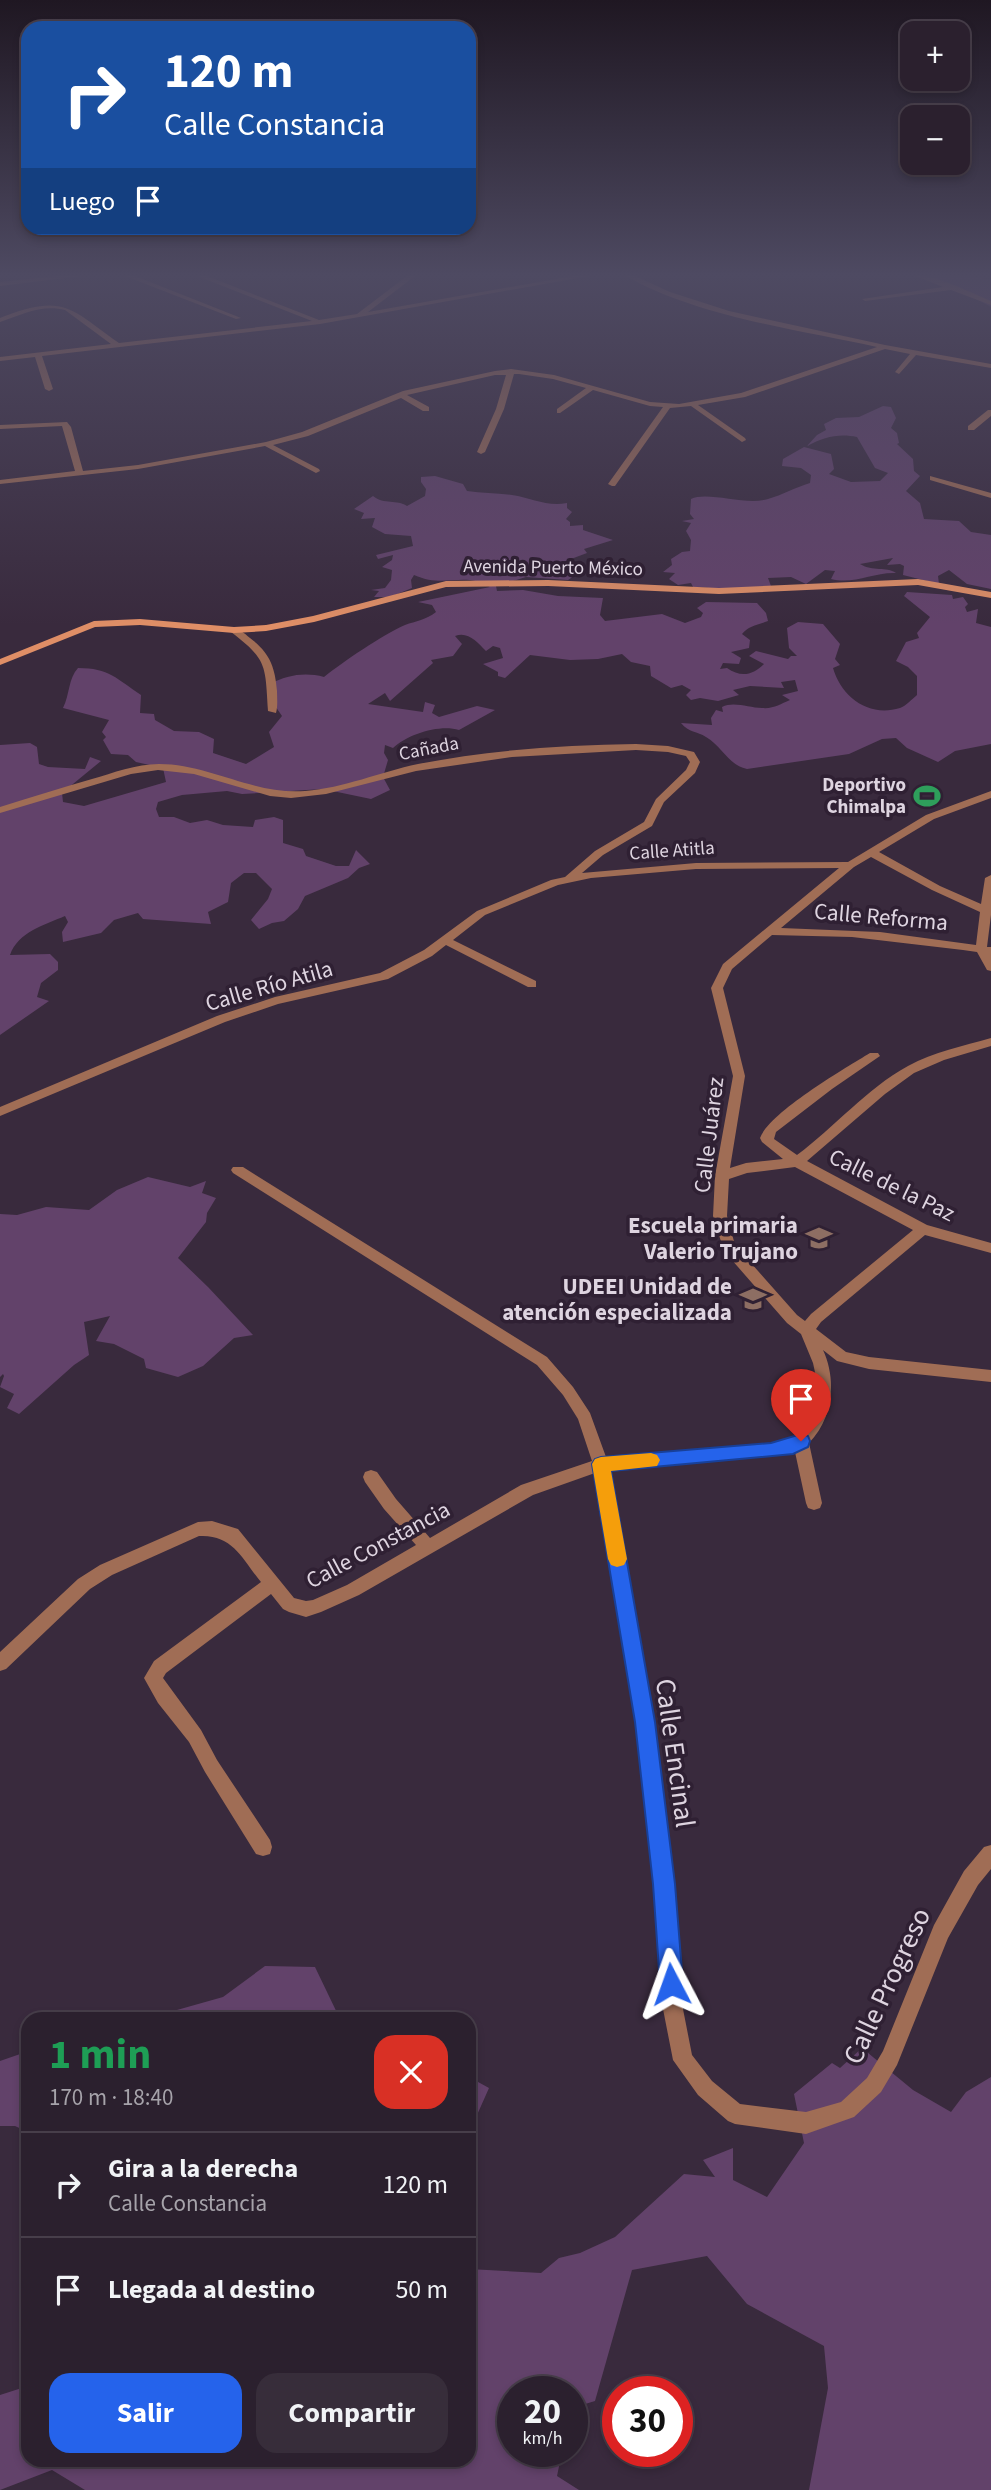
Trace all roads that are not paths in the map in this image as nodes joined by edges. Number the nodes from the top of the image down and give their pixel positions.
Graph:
1 (411, 392) edge
2 (505, 392) edge
3 (586, 392) edge
4 (612, 392) edge
5 (750, 392) edge
6 (401, 395) junction
7 (694, 405) junction
8 (667, 407) junction
9 (426, 409) dead end
10 (560, 411) dead end
11 (991, 412) edge
12 (0, 427) edge
13 (971, 428) dead end
14 (742, 440) dead end
15 (266, 444) junction
16 (481, 452) dead end
17 (316, 471) dead end
18 (80, 474) junction
19 (933, 478) dead end
20 (0, 482) edge
21 (612, 484) dead end
22 (991, 496) edge
23 (991, 595) edge
24 (234, 630) junction
25 (0, 662) edge
26 (274, 711) dead end
27 (991, 794) edge
28 (0, 810) edge
29 (870, 852) junction
30 (849, 865) junction
31 (569, 878) junction
32 (991, 878) edge
33 (502, 902) joint
34 (988, 911) edge
35 (768, 932) junction
36 (446, 941) junction
37 (986, 950) edge
38 (991, 967) edge
39 (532, 984) dead end
40 (991, 1042) edge
41 (874, 1056) dead end
42 (0, 1112) edge
43 (797, 1162) junction
44 (238, 1170) dead end
45 (722, 1176) junction
46 (923, 1229) junction
47 (991, 1248) edge
48 (807, 1330) junction
49 (991, 1376) edge
50 (801, 1441) junction
51 (601, 1464) junction
52 (371, 1477) dead end
53 (814, 1503) dead end
54 (427, 1546) junction
55 (273, 1583) junction
56 (2, 1655) edge
57 (263, 1847) dead end
58 (991, 1854) edge
59 (673, 2010) joint

1 - 6 street
2 - 16 street
3 - 10 street
4 - 8 street
5 - 7 street
6 - 9 street
6 - 15 street
7 - 8 street
7 - 14 street
8 - 21 street
11 - 13 street
12 - 18 street
15 - 17 street
15 - 18 street
18 - 20 street
19 - 22 street
23 - 24 main road, Avenida Puerto México
24 - 25 main road, Avenida Puerto México
24 - 26 street
27 - 29 street, Calle Juárez
28 - 31 street, Cañada
29 - 30 street, Calle Juárez
29 - 34 street
30 - 31 street, Calle Atitla
30 - 35 street, Calle Juárez
31 - 33 street, Calle Atitla
32 - 34 street
33 - 36 street, Calle Río Atila
34 - 37 street
35 - 37 street, Calle Reforma
35 - 45 street, Calle Juárez
36 - 39 street
36 - 42 street, Calle Río Atila
37 - 38 street
40 - 43 street, Calle de la Paz
41 - 43 street
43 - 45 street
43 - 46 street, Calle de la Paz
44 - 51 street, Calle Encinal
45 - 48 street, Calle Juárez
46 - 47 street, Calle de la Paz
46 - 48 street
48 - 49 street, Calle Juárez
48 - 50 street
50 - 51 street, Calle Constancia
50 - 53 street
51 - 54 street, Calle Constancia
51 - 59 street, Calle Encinal
52 - 54 street
54 - 55 street, Calle Constancia
55 - 56 street, Calle Constancia
55 - 57 street
58 - 59 street, Calle Progreso

